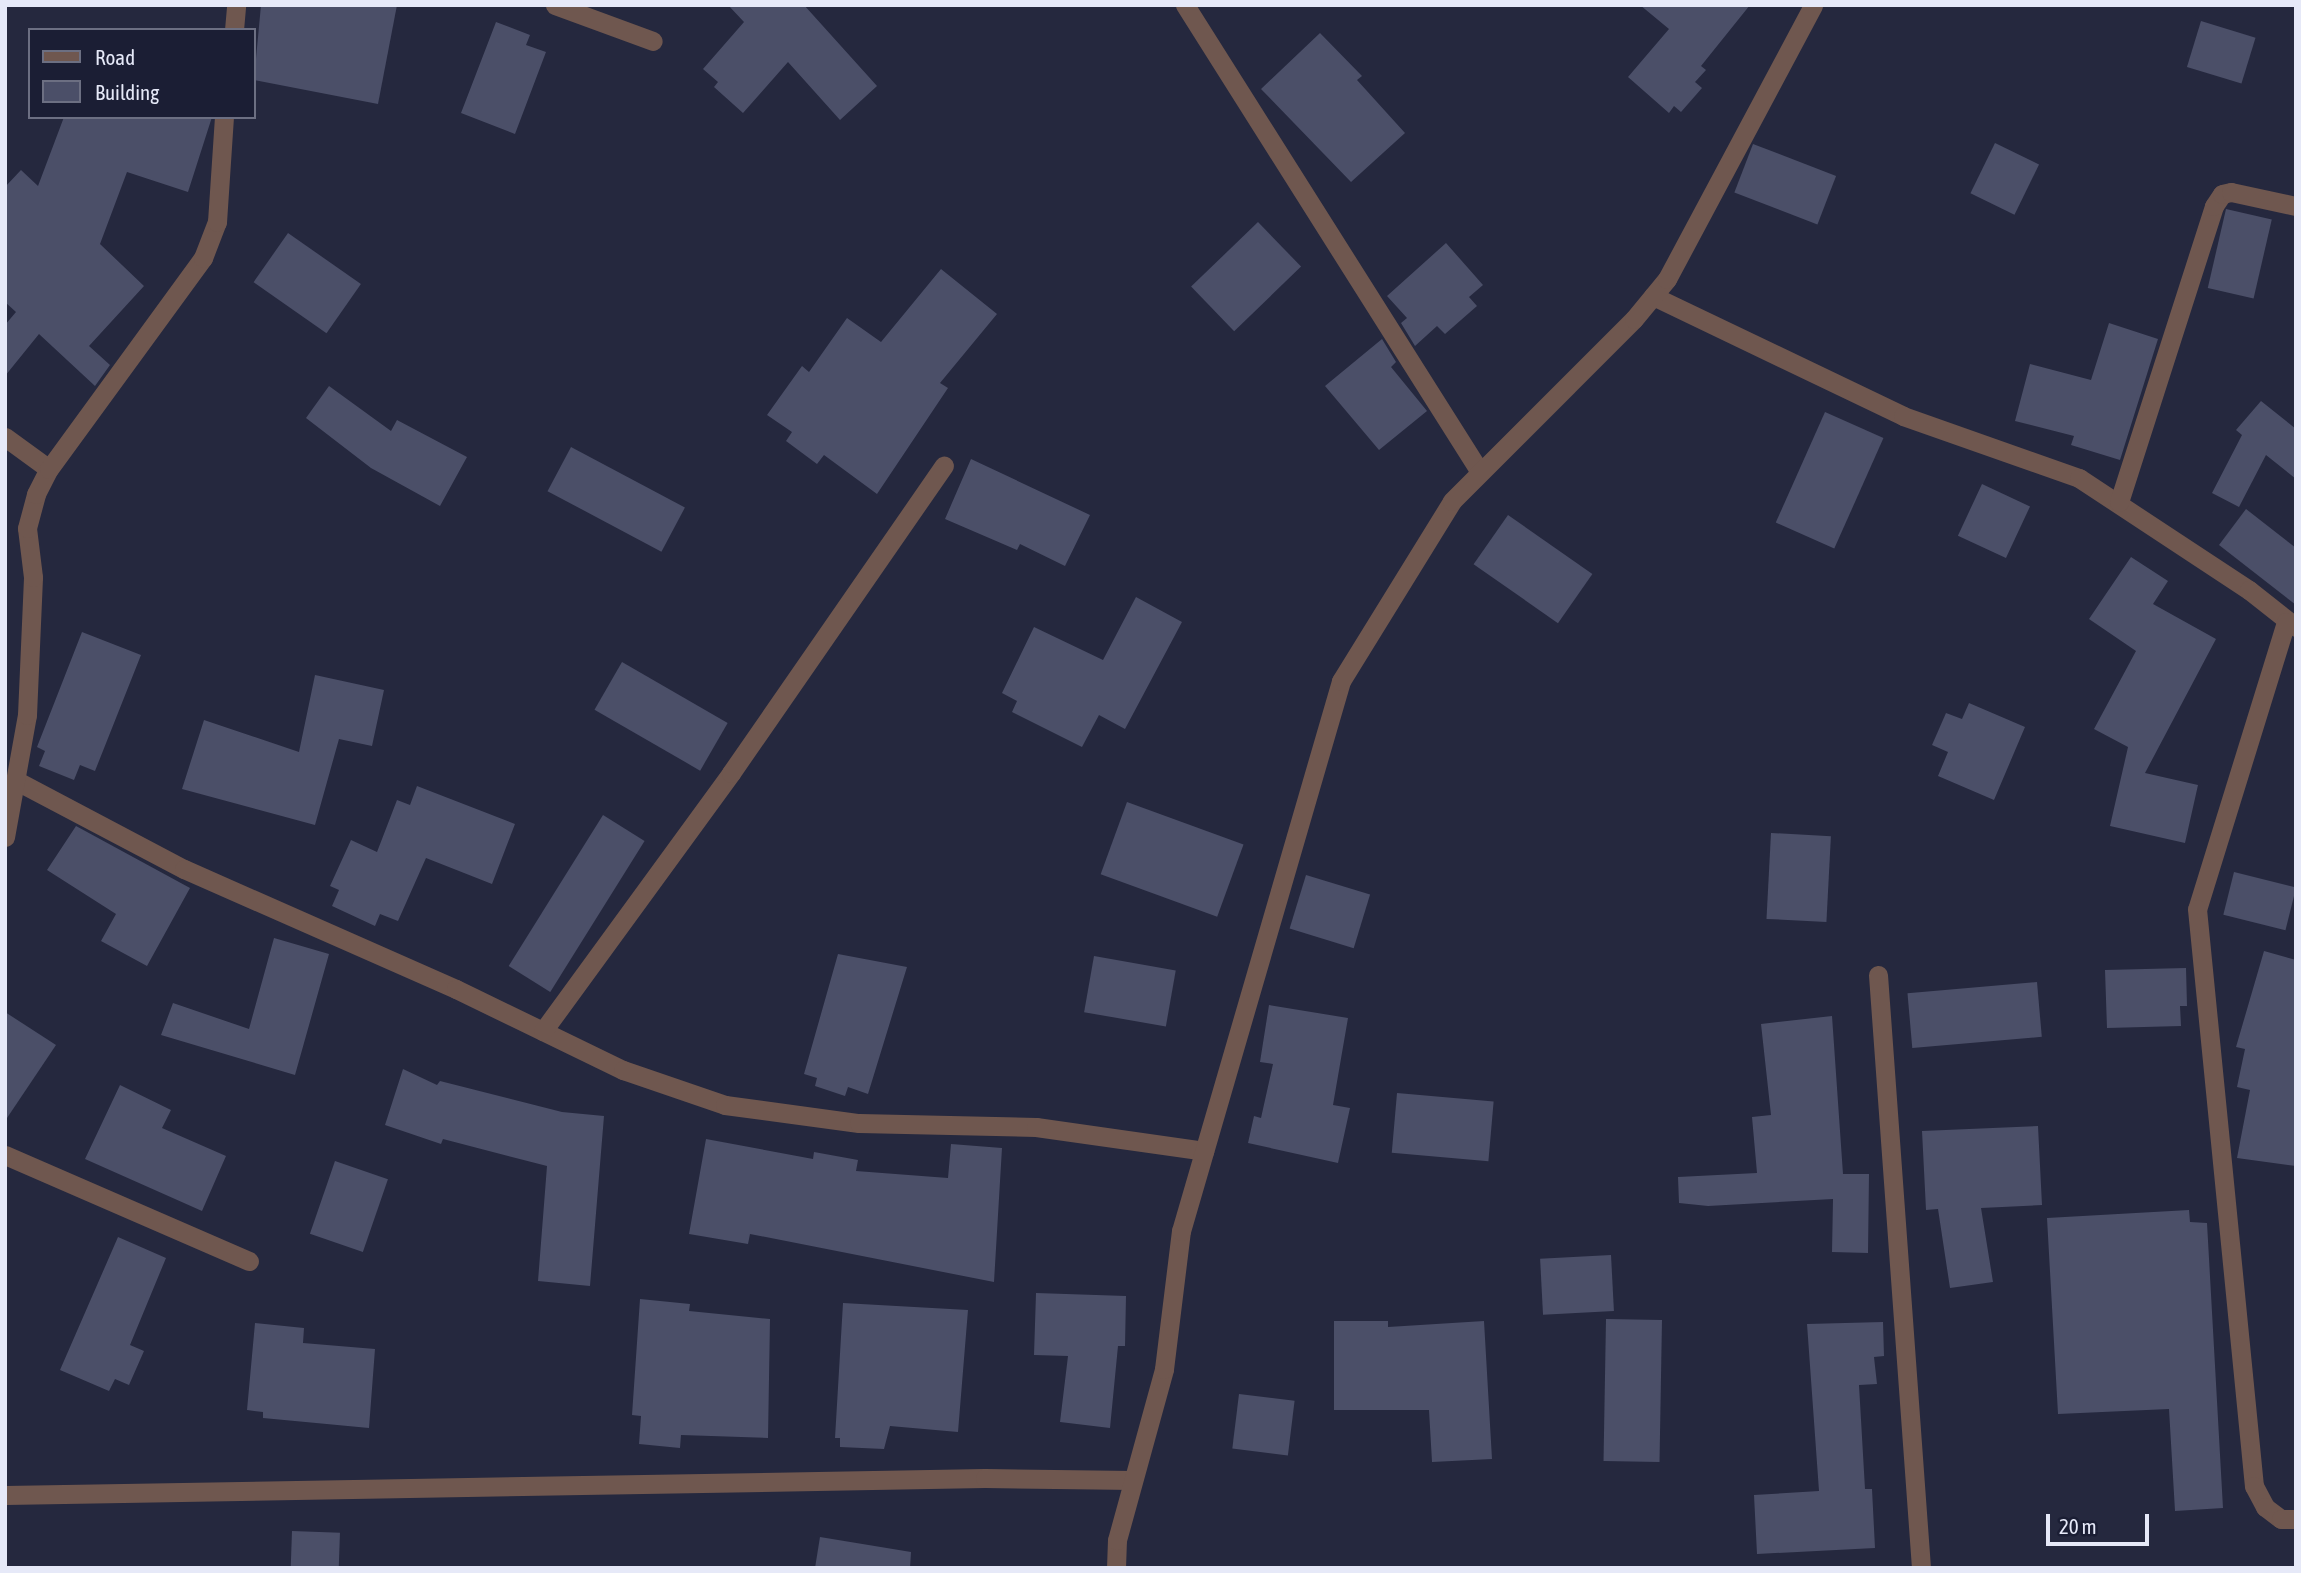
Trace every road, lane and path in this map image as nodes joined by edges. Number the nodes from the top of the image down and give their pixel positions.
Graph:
1 (236, 5) edge
2 (555, 5) edge
3 (1185, 5) edge
4 (1813, 5) edge
5 (234, 28) edge
6 (653, 41) dead end
7 (224, 119) edge
8 (2296, 206) edge
9 (1653, 296) junction
10 (5, 437) edge
11 (944, 465) dead end
12 (49, 468) junction
13 (1480, 472) junction
14 (2119, 502) junction
15 (2291, 624) edge
16 (15, 780) junction
17 (5, 837) edge
18 (1878, 975) dead end
19 (543, 1031) junction
20 (1204, 1151) junction
21 (5, 1155) edge
22 (249, 1261) dead end
23 (1133, 1480) junction
24 (5, 1495) edge
25 (2296, 1519) edge
26 (1116, 1568) edge
27 (1922, 1568) edge

1 - 5 street
2 - 6 street
3 - 13 street
4 - 9 street
7 - 12 street
8 - 14 street
9 - 13 street
9 - 14 street
10 - 12 street
11 - 19 street
12 - 16 street
13 - 20 street
14 - 15 street
15 - 25 street
16 - 17 street
16 - 19 street
18 - 27 street
19 - 20 street
20 - 23 street
21 - 22 street
23 - 24 street
23 - 26 street

